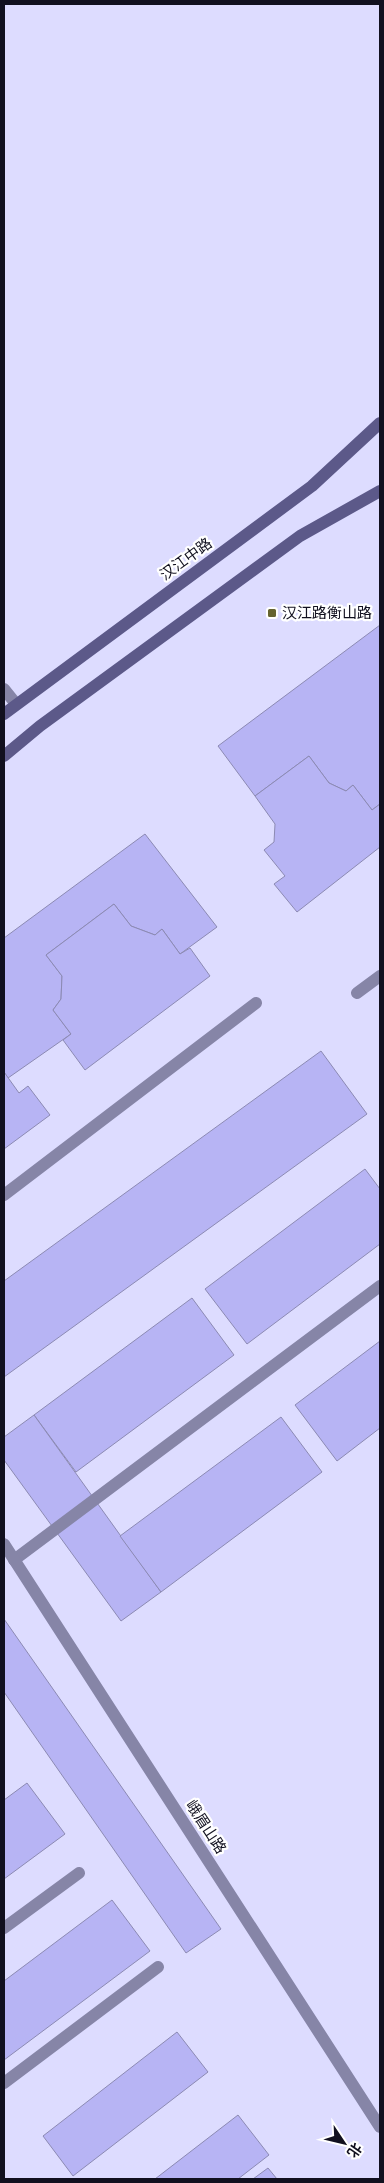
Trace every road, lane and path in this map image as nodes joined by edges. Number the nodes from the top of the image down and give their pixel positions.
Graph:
1 (380, 423) edge
2 (380, 491) edge
3 (4, 689) edge
4 (16, 704) junction
5 (4, 714) edge
6 (4, 756) edge
7 (380, 976) edge
8 (357, 993) dead end
9 (256, 1004) dead end
10 (4, 1195) edge
11 (380, 1286) edge
12 (4, 1544) edge
13 (14, 1560) junction
14 (79, 1873) dead end
15 (4, 1928) edge
16 (158, 1967) dead end
17 (4, 2083) edge
18 (380, 2127) edge

1 - 4 main road, 汉江中路
2 - 6 main road
3 - 4 street
4 - 5 main road, 汉江中路
7 - 8 street
9 - 10 street
11 - 13 street
12 - 13 street, 峨眉山路
13 - 18 street, 峨眉山路
14 - 15 street
16 - 17 street

